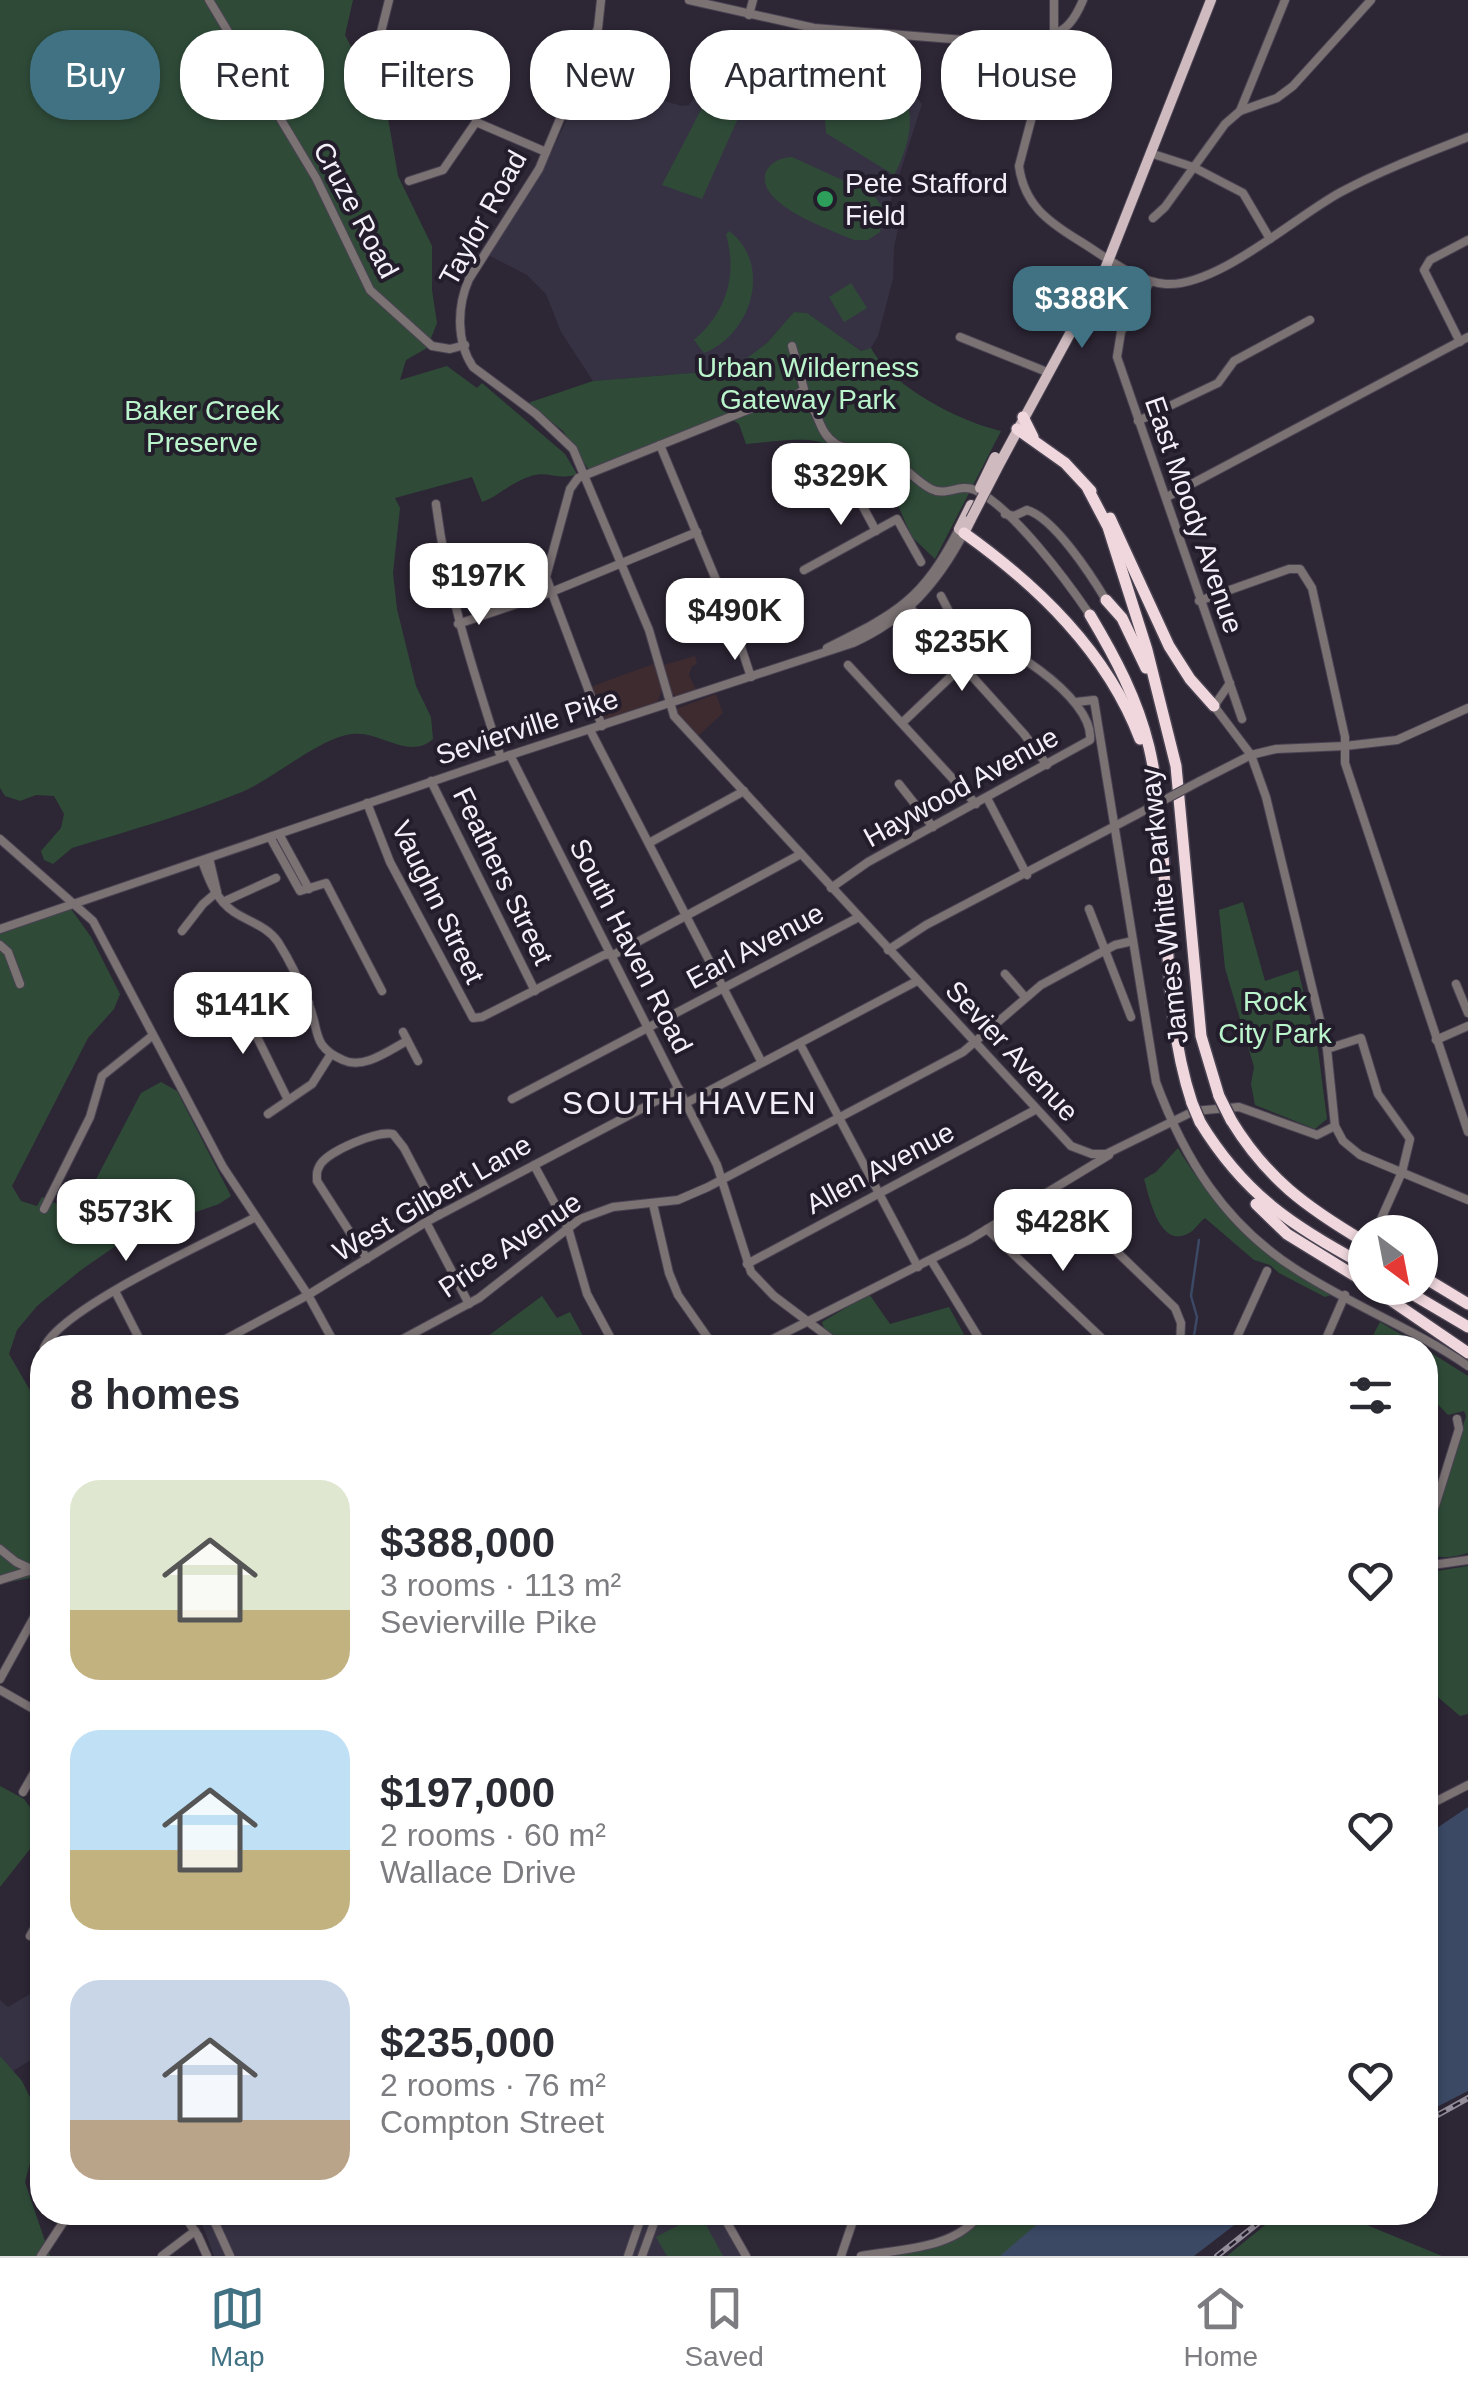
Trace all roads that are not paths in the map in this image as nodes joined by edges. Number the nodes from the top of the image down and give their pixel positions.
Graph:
1 (209, 0) edge
2 (389, 0) edge
3 (601, 0) edge
4 (689, 0) edge
5 (753, 0) edge
6 (1054, 0) edge
7 (1083, 0) edge
8 (1211, 0) edge
9 (1285, 0) edge
10 (1371, 0) edge
11 (749, 15) junction
12 (382, 30) edge
13 (1054, 30) edge
14 (1062, 30) edge
15 (941, 38) edge
16 (1240, 111) junction
17 (1031, 120) edge
18 (476, 122) joint
19 (1468, 137) edge
20 (546, 152) junction
21 (1150, 152) junction
22 (1193, 167) junction
23 (409, 181) dead end
24 (1153, 218) dead end
25 (1270, 239) junction
26 (1468, 240) edge
27 (1109, 258) junction
28 (1150, 282) junction
29 (1310, 320) dead end
30 (960, 337) dead end
31 (1464, 340) edge
32 (465, 345) junction
33 (792, 346) dead end
34 (1044, 371) junction
35 (797, 395) junction
36 (1138, 420) junction
37 (1017, 424) junction
38 (660, 445) junction
39 (840, 447) junction
40 (998, 459) junction
41 (582, 477) junction
42 (1088, 489) junction
43 (1167, 497) junction
44 (436, 504) dead end
45 (1005, 514) junction
46 (1018, 516) junction
47 (1018, 527) junction
48 (876, 531) junction
49 (961, 531) junction
50 (697, 532) junction
51 (921, 562) dead end
52 (622, 564) junction
53 (804, 570) dead end
54 (550, 593) junction
55 (941, 596) dead end
56 (1106, 600) joint
57 (1199, 601) junction
58 (908, 606) junction
59 (1090, 615) joint
60 (458, 624) junction
61 (958, 629) junction
62 (936, 637) junction
63 (810, 656) junction
64 (848, 666) dead end
65 (962, 666) junction
66 (751, 677) junction
67 (1230, 683) junction
68 (1076, 702) junction
69 (671, 703) junction
70 (1214, 706) junction
71 (1468, 708) edge
72 (644, 712) junction
73 (1242, 719) dead end
74 (678, 721) junction
75 (902, 722) junction
76 (602, 726) junction
77 (590, 730) junction
78 (1170, 738) junction
79 (1345, 746) junction
80 (1251, 755) junction
81 (505, 756) junction
82 (1047, 765) junction
83 (432, 782) junction
84 (900, 784) dead end
85 (744, 792) junction
86 (1156, 797) junction
87 (987, 798) junction
88 (367, 803) junction
89 (976, 804) junction
90 (1116, 826) junction
91 (933, 827) junction
92 (274, 835) junction
93 (0, 840) edge
94 (649, 843) junction
95 (801, 854) junction
96 (205, 860) junction
97 (1027, 875) junction
98 (276, 878) dead end
99 (832, 888) junction
100 (217, 892) junction
101 (223, 902) junction
102 (75, 904) junction
103 (1089, 909) dead end
104 (687, 915) junction
105 (858, 916) junction
106 (0, 929) edge
107 (182, 931) dead end
108 (1133, 941) junction
109 (0, 945) edge
110 (888, 950) junction
111 (1106, 950) junction
112 (609, 955) junction
113 (1006, 974) dead end
114 (916, 980) junction
115 (20, 984) dead end
116 (1456, 984) dead end
117 (213, 985) dead end
118 (724, 988) junction
119 (535, 990) junction
120 (382, 991) dead end
121 (1024, 997) junction
122 (309, 1003) junction
123 (262, 1004) junction
124 (1468, 1013) edge
125 (1132, 1017) dead end
126 (1468, 1026) edge
127 (647, 1027) junction
128 (152, 1036) junction
129 (1436, 1040) junction
130 (974, 1043) junction
131 (800, 1044) junction
132 (1326, 1049) junction
133 (332, 1054) junction
134 (418, 1061) dead end
135 (761, 1061) junction
136 (678, 1090) junction
137 (512, 1099) dead end
138 (288, 1100) junction
139 (686, 1102) junction
140 (1035, 1110) junction
141 (268, 1114) dead end
142 (840, 1117) junction
143 (1171, 1123) junction
144 (1335, 1126) junction
145 (1468, 1132) edge
146 (1112, 1152) junction
147 (1218, 1152) junction
148 (534, 1165) junction
149 (1402, 1172) junction
150 (723, 1179) junction
151 (1053, 1190) junction
152 (880, 1192) junction
153 (1468, 1200) edge
154 (653, 1204) junction
155 (44, 1209) dead end
156 (439, 1215) junction
157 (1383, 1215) edge
158 (254, 1218) junction
159 (426, 1222) junction
160 (568, 1228) junction
161 (987, 1229) junction
162 (1348, 1231) edge
163 (1348, 1257) edge
164 (367, 1258) junction
165 (931, 1260) junction
166 (747, 1264) junction
167 (918, 1266) junction
168 (1267, 1271) dead end
169 (1348, 1272) edge
170 (1438, 1286) edge
171 (114, 1291) junction
172 (308, 1295) junction
173 (1345, 1295) junction
174 (1468, 1302) edge
175 (468, 1304) junction
176 (1398, 1305) edge
177 (1431, 1305) edge
178 (808, 1321) junction
179 (1468, 1327) edge
180 (52, 1335) edge
181 (137, 1335) edge
182 (233, 1335) edge
183 (330, 1335) edge
184 (410, 1335) edge
185 (609, 1335) edge
186 (706, 1335) edge
187 (781, 1335) edge
188 (826, 1335) edge
189 (977, 1335) edge
190 (1098, 1335) edge
191 (1181, 1335) edge
192 (1238, 1335) edge
193 (1328, 1335) edge
194 (1419, 1335) edge
195 (1438, 1347) edge
196 (1468, 1353) edge
197 (1468, 1366) edge
198 (1457, 1419) dead end
199 (1438, 1497) edge
200 (0, 1549) edge
201 (1468, 1560) edge
202 (1438, 1564) edge
203 (30, 1569) edge
204 (30, 1571) edge
205 (0, 1580) edge
206 (30, 1625) edge
207 (0, 1679) edge
208 (0, 1690) edge
209 (30, 1707) edge
210 (30, 1780) edge
211 (1468, 1784) edge
212 (23, 1792) dead end
213 (1438, 1800) edge
214 (61, 2225) edge
215 (191, 2225) edge
216 (216, 2225) edge
217 (639, 2225) edge
218 (653, 2225) edge
219 (728, 2225) edge
220 (852, 2225) edge
221 (971, 2225) edge
222 (195, 2231) junction
223 (40, 2256) edge
224 (162, 2256) edge
225 (207, 2256) edge
226 (230, 2256) edge
227 (628, 2256) edge
228 (642, 2256) edge
229 (746, 2256) edge
230 (841, 2256) edge
231 (861, 2256) edge

1 - 32 street, Cruze Road
2 - 12 street
3 - 20 street, Taylor Road
4 - 11 street
5 - 11 street
6 - 13 street
7 - 14 street
8 - 21 main road
9 - 16 street
10 - 16 street
11 - 15 street
16 - 22 street
17 - 27 street
18 - 20 street
18 - 23 street
19 - 25 street
20 - 32 street, Taylor Road
21 - 22 street
21 - 27 main road
22 - 24 street
22 - 25 street
25 - 28 street
26 - 31 street
27 - 28 street
27 - 34 main road, Sevierville Pike
28 - 36 street, East Moody Avenue
29 - 36 street
30 - 34 street
31 - 43 street
32 - 41 street
33 - 35 street
34 - 37 main road, Sevierville Pike
35 - 38 street
35 - 39 street
36 - 43 street, East Moody Avenue
37 - 40 main road, Sevierville Pike
37 - 42 highway
38 - 41 street
38 - 50 street
39 - 45 street
39 - 48 street
40 - 49 main road, Sevierville Pike, bridge
40 - 49 main road, Sevierville Pike, bridge
41 - 52 street, Sevier Avenue
41 - 54 street
42 - 70 highway
42 - 78 highway
43 - 57 street, East Moody Avenue
44 - 60 street, South Haven Road
45 - 46 street
45 - 47 street
46 - 47 street
46 - 56 street
47 - 59 street
48 - 51 street
48 - 53 street
49 - 58 street, Sevierville Pike
49 - 86 highway
50 - 52 street
50 - 66 street
52 - 54 street
52 - 69 street, Sevier Avenue
54 - 60 street
54 - 76 street
55 - 61 street
56 - 78 highway
57 - 67 street, East Moody Avenue
57 - 79 street
58 - 62 street
58 - 63 street, Sevierville Pike
58 - 63 street, Sevierville Pike
59 - 86 highway
60 - 81 street, South Haven Road
61 - 62 street
61 - 68 street, Haywood Avenue
62 - 65 street
63 - 66 street, Sevierville Pike
64 - 75 street
65 - 75 street
65 - 82 street
66 - 69 street, Sevierville Pike
67 - 70 street
67 - 73 street, East Moody Avenue
68 - 82 street, Haywood Avenue
68 - 90 street
69 - 72 street, Sevierville Pike
69 - 74 street, Sevier Avenue
70 - 80 street
71 - 79 street
72 - 74 street
72 - 76 street, Sevierville Pike
74 - 85 street, Sevier Avenue
75 - 89 street
76 - 77 street, Sevierville Pike
77 - 81 street, Sevierville Pike
77 - 94 street
78 - 162 highway, James White Parkway, bridge
79 - 80 street
79 - 129 street
80 - 90 street, bridge
80 - 132 street
81 - 83 street, Sevierville Pike
81 - 112 street, South Haven Road
82 - 87 street, Haywood Avenue
83 - 88 street, Sevierville Pike
83 - 119 street, Feathers Street
84 - 91 street
85 - 94 street
85 - 95 street, Sevier Avenue
86 - 147 highway, James White Parkway, bridge
87 - 89 street, Haywood Avenue
87 - 97 street
88 - 92 street, Sevierville Pike
88 - 119 street, Vaughn Street
89 - 91 street, Haywood Avenue
90 - 97 street
90 - 108 street
91 - 99 street, Haywood Avenue
92 - 96 street, Sevierville Pike
92 - 120 street
93 - 102 street
94 - 104 street
95 - 99 street, Sevier Avenue
95 - 104 street
96 - 100 street
96 - 102 street, Sevierville Pike
97 - 110 street
98 - 101 street
99 - 105 street, Sevier Avenue
100 - 101 street
100 - 107 street
101 - 122 street
102 - 106 street, Sevierville Pike
102 - 128 street
103 - 111 street
104 - 112 street
104 - 118 street
105 - 110 street, Sevier Avenue
105 - 118 street, Earl Avenue
108 - 111 street, Price Avenue
108 - 143 street
109 - 115 street
110 - 114 street, Sevier Avenue
111 - 121 street, Price Avenue
111 - 125 street
112 - 119 street
112 - 127 street, South Haven Road
113 - 121 street
114 - 130 street, Sevier Avenue
114 - 131 street
116 - 124 street
117 - 123 street
118 - 127 street, Earl Avenue
118 - 135 street
121 - 130 street, Price Avenue
122 - 123 street
122 - 133 street
123 - 138 street
126 - 129 street
127 - 136 street, South Haven Road
127 - 137 street, Earl Avenue
128 - 155 street
128 - 158 street
129 - 145 street
130 - 140 street, Sevier Avenue
130 - 142 street, Price Avenue
131 - 135 street
131 - 142 street
132 - 144 street
132 - 149 street
133 - 134 street
133 - 138 street
135 - 139 street
136 - 139 street, South Haven Road
136 - 148 street, West Gilbert Lane
138 - 141 street
139 - 150 street, South Haven Road
140 - 146 street, Sevier Avenue
140 - 152 street, Allen Avenue
142 - 150 street, Price Avenue
142 - 152 street
143 - 144 street
143 - 146 street
143 - 173 street
144 - 149 street
146 - 151 street
147 - 163 highway, James White Parkway
147 - 169 highway
148 - 156 street, West Gilbert Lane
148 - 160 street
149 - 153 street
149 - 157 street
150 - 154 street, Price Avenue
150 - 166 street, South Haven Road
151 - 161 street
151 - 191 street
152 - 166 street, Allen Avenue
152 - 167 street
154 - 160 street, Price Avenue
154 - 186 street
156 - 159 street, West Gilbert Lane
156 - 164 street
158 - 171 street
158 - 172 street
159 - 164 street, West Gilbert Lane
159 - 175 street
160 - 175 street, Price Avenue
160 - 185 street
161 - 165 street
161 - 190 street
164 - 172 street, West Gilbert Lane
165 - 167 street
165 - 189 street
166 - 178 street, South Haven Road
167 - 178 street
168 - 192 street
170 - 174 highway
171 - 180 street
171 - 181 street
172 - 182 street, West Gilbert Lane
172 - 183 street
173 - 193 street
173 - 194 street
175 - 184 street, Price Avenue
176 - 196 highway
177 - 179 highway
178 - 187 street
178 - 188 street, South Haven Road
195 - 197 street
198 - 199 street
200 - 203 street
201 - 202 street
204 - 205 street
206 - 207 street
208 - 209 street
210 - 212 street
211 - 213 street
214 - 223 street
215 - 222 street
216 - 226 street
217 - 227 street
218 - 228 street
219 - 229 street
220 - 230 street
221 - 231 street
222 - 224 street
222 - 225 street

